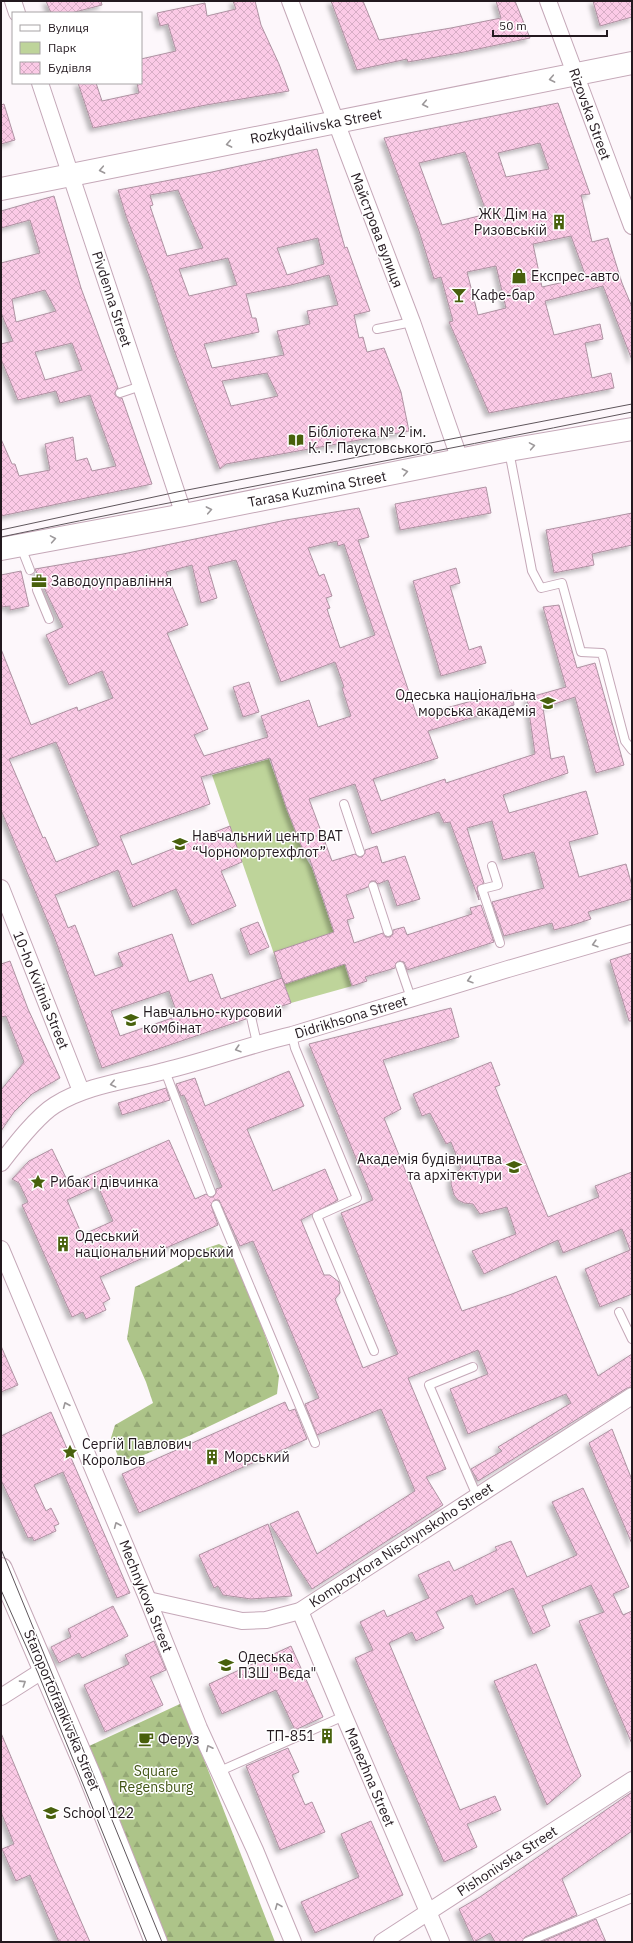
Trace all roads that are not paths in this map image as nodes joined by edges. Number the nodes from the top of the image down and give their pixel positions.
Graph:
1 (13, 1) edge
2 (290, 1) edge
3 (548, 1) edge
4 (17, 12) edge
5 (632, 64) edge
6 (575, 74) junction
7 (40, 84) edge
8 (336, 122) junction
9 (71, 176) junction
10 (1, 190) edge
11 (632, 226) edge
12 (412, 322) junction
13 (377, 329) dead end
14 (141, 386) junction
15 (120, 393) dead end
16 (632, 429) edge
17 (508, 450) junction
18 (460, 460) junction
19 (184, 515) junction
20 (10, 547) edge
21 (30, 570) dead end
22 (37, 590) dead end
23 (49, 619) dead end
24 (632, 750) edge
25 (344, 804) dead end
26 (360, 852) dead end
27 (492, 866) dead end
28 (372, 886) dead end
29 (1, 888) edge
30 (388, 932) dead end
31 (632, 933) edge
32 (500, 943) dead end
33 (400, 966) dead end
34 (411, 998) junction
35 (251, 1017) dead end
36 (292, 1036) junction
37 (257, 1043) junction
38 (165, 1071) junction
39 (81, 1091) junction
40 (1, 1163) edge
41 (211, 1192) dead end
42 (216, 1205) dead end
43 (1, 1249) edge
44 (6, 1279) edge
45 (619, 1312) dead end
46 (632, 1339) edge
47 (374, 1351) dead end
48 (474, 1367) dead end
49 (632, 1396) edge
50 (315, 1443) dead end
51 (477, 1496) junction
52 (1, 1569) edge
53 (148, 1600) junction
54 (300, 1611) junction
55 (45, 1669) junction
56 (1, 1697) edge
57 (344, 1716) junction
58 (220, 1771) junction
59 (632, 1780) edge
60 (632, 1898) edge
61 (428, 1913) junction
62 (156, 1942) edge
63 (293, 1942) edge
64 (382, 1942) edge
65 (442, 1942) edge
66 (527, 1942) edge

1 - 4 street
2 - 8 street, Майстрова вулиця
3 - 6 street, Rizovska Street
5 - 6 street, Rozkydailivska Street
6 -> 8 street, Rozkydailivska Street
6 - 11 street, Rizovska Street
7 - 9 street, Pivdenna Street
8 -> 9 street, Rozkydailivska Street
8 - 12 street, Майстрова вулиця
9 - 10 street, Rozkydailivska Street
9 - 14 street, Pivdenna Street
12 - 13 lane
12 - 18 street, Майстрова вулиця
14 - 15 lane
14 - 19 street, Pivdenna Street
17 -> 16 street, Tarasa Kuzmina Street
17 - 18 street, Tarasa Kuzmina Street
17 - 24 lane
19 -> 18 street, Tarasa Kuzmina Street
20 -> 19 street, Tarasa Kuzmina Street
20 - 21 lane
22 - 23 lane
25 - 26 lane
27 - 32 lane
28 - 30 lane
29 - 39 street, 10-ho Kvitnia Street
31 -> 34 street, Didrikhsona Street
33 - 34 lane
34 - 36 street, Didrikhsona Street
35 - 37 lane
36 - 37 street, Didrikhsona Street
36 - 47 lane
37 -> 38 street, Didrikhsona Street
38 -> 39 street, Didrikhsona Street
38 - 41 lane
39 - 40 street, Didrikhsona Street
42 - 50 lane
43 - 44 street, Mechnykova Street
53 -> 44 street, Mechnykova Street
45 - 46 lane
48 - 51 lane
49 - 51 street, Kompozytora Nischynskoho Street
51 - 54 street, Kompozytora Nischynskoho Street
52 - 55 street, Staroportofrankivska Street
53 - 54 street, Kompozytora Nischynskoho Street
58 -> 53 street, Mechnykova Street
54 - 57 street, Manezhna Street
56 -> 55 street
55 - 62 street, Staroportofrankivska Street
57 - 58 lane
57 - 61 street, Manezhna Street
63 -> 58 street, Mechnykova Street
59 - 61 street, Pishonivska Street
60 - 66 lane
61 - 64 street, Pishonivska Street
61 - 65 street, Manezhna Street

